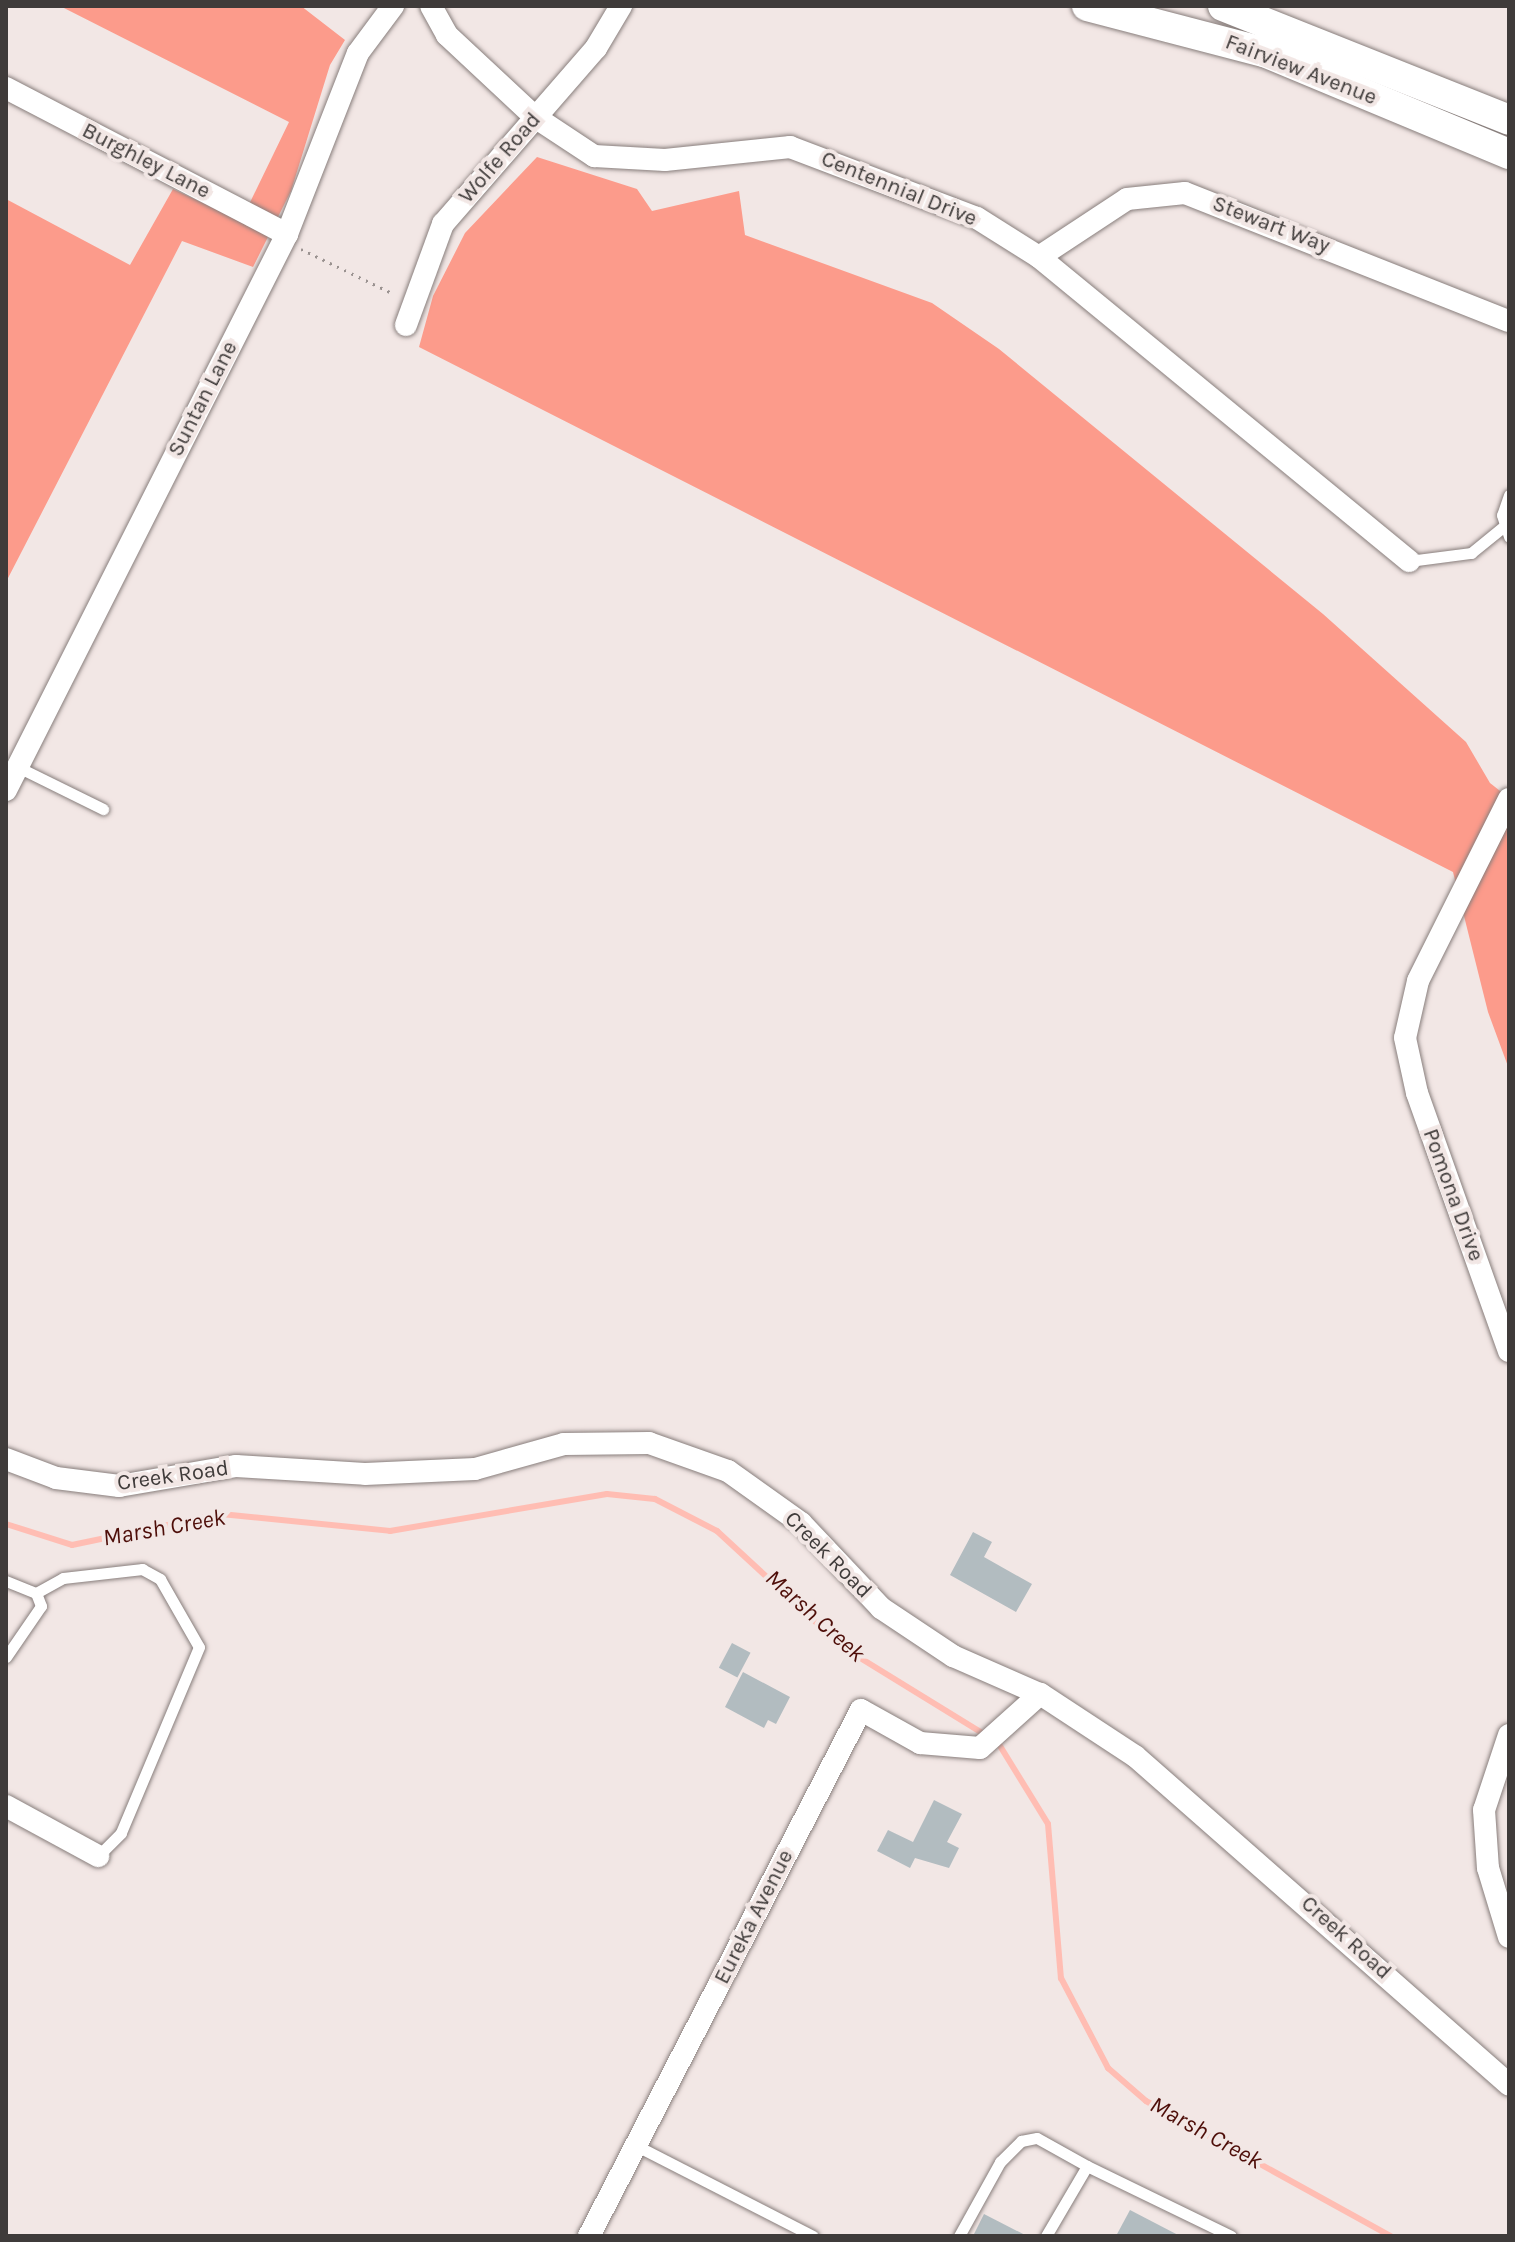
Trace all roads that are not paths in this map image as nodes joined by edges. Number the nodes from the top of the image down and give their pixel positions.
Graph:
1 (393, 6) edge
2 (431, 6) edge
3 (621, 6) edge
4 (1087, 6) edge
5 (1223, 6) edge
6 (6, 88) edge
7 (535, 117) junction
8 (1509, 120) edge
9 (1509, 154) edge
10 (285, 237) junction
11 (1039, 257) junction
12 (1509, 321) edge
13 (406, 325) dead end
14 (1509, 495) edge
15 (1506, 532) edge
16 (1409, 561) joint
17 (18, 767) junction
18 (6, 790) edge
19 (1509, 799) edge
20 (103, 809) dead end
21 (1509, 1351) edge
22 (6, 1459) edge
23 (6, 1581) edge
24 (36, 1593) junction
25 (6, 1657) edge
26 (1040, 1694) junction
27 (1509, 1735) edge
28 (6, 1806) edge
29 (98, 1856) joint
30 (1509, 1937) edge
31 (1509, 2085) edge
32 (635, 2145) junction
33 (1087, 2166) junction
34 (589, 2236) edge
35 (813, 2236) edge
36 (959, 2236) edge
37 (1046, 2236) edge
38 (1231, 2236) edge

1 - 10 street, Suntan Lane
2 - 7 street, Centennial Drive
3 - 7 street, Wolfe Road
4 - 9 street, Fairview Avenue
5 - 8 street, Fairview Avenue
6 - 10 street, Burghley Lane
7 - 11 street, Centennial Drive
7 - 13 street, Wolfe Road
10 - 17 street, Suntan Lane
11 - 12 street, Stewart Way
11 - 16 street, Centennial Drive
14 - 15 lane
15 - 16 lane
17 - 18 street, Suntan Lane
17 - 20 lane
19 - 21 street, Pomona Drive
22 - 26 street, Creek Road
23 - 24 lane
24 - 25 lane
24 - 29 lane
26 - 31 street, Creek Road
26 - 32 street, Eureka Avenue
27 - 30 street
28 - 29 street
32 - 34 street, Eureka Avenue
32 - 35 lane
33 - 36 lane
33 - 37 lane
33 - 38 lane

